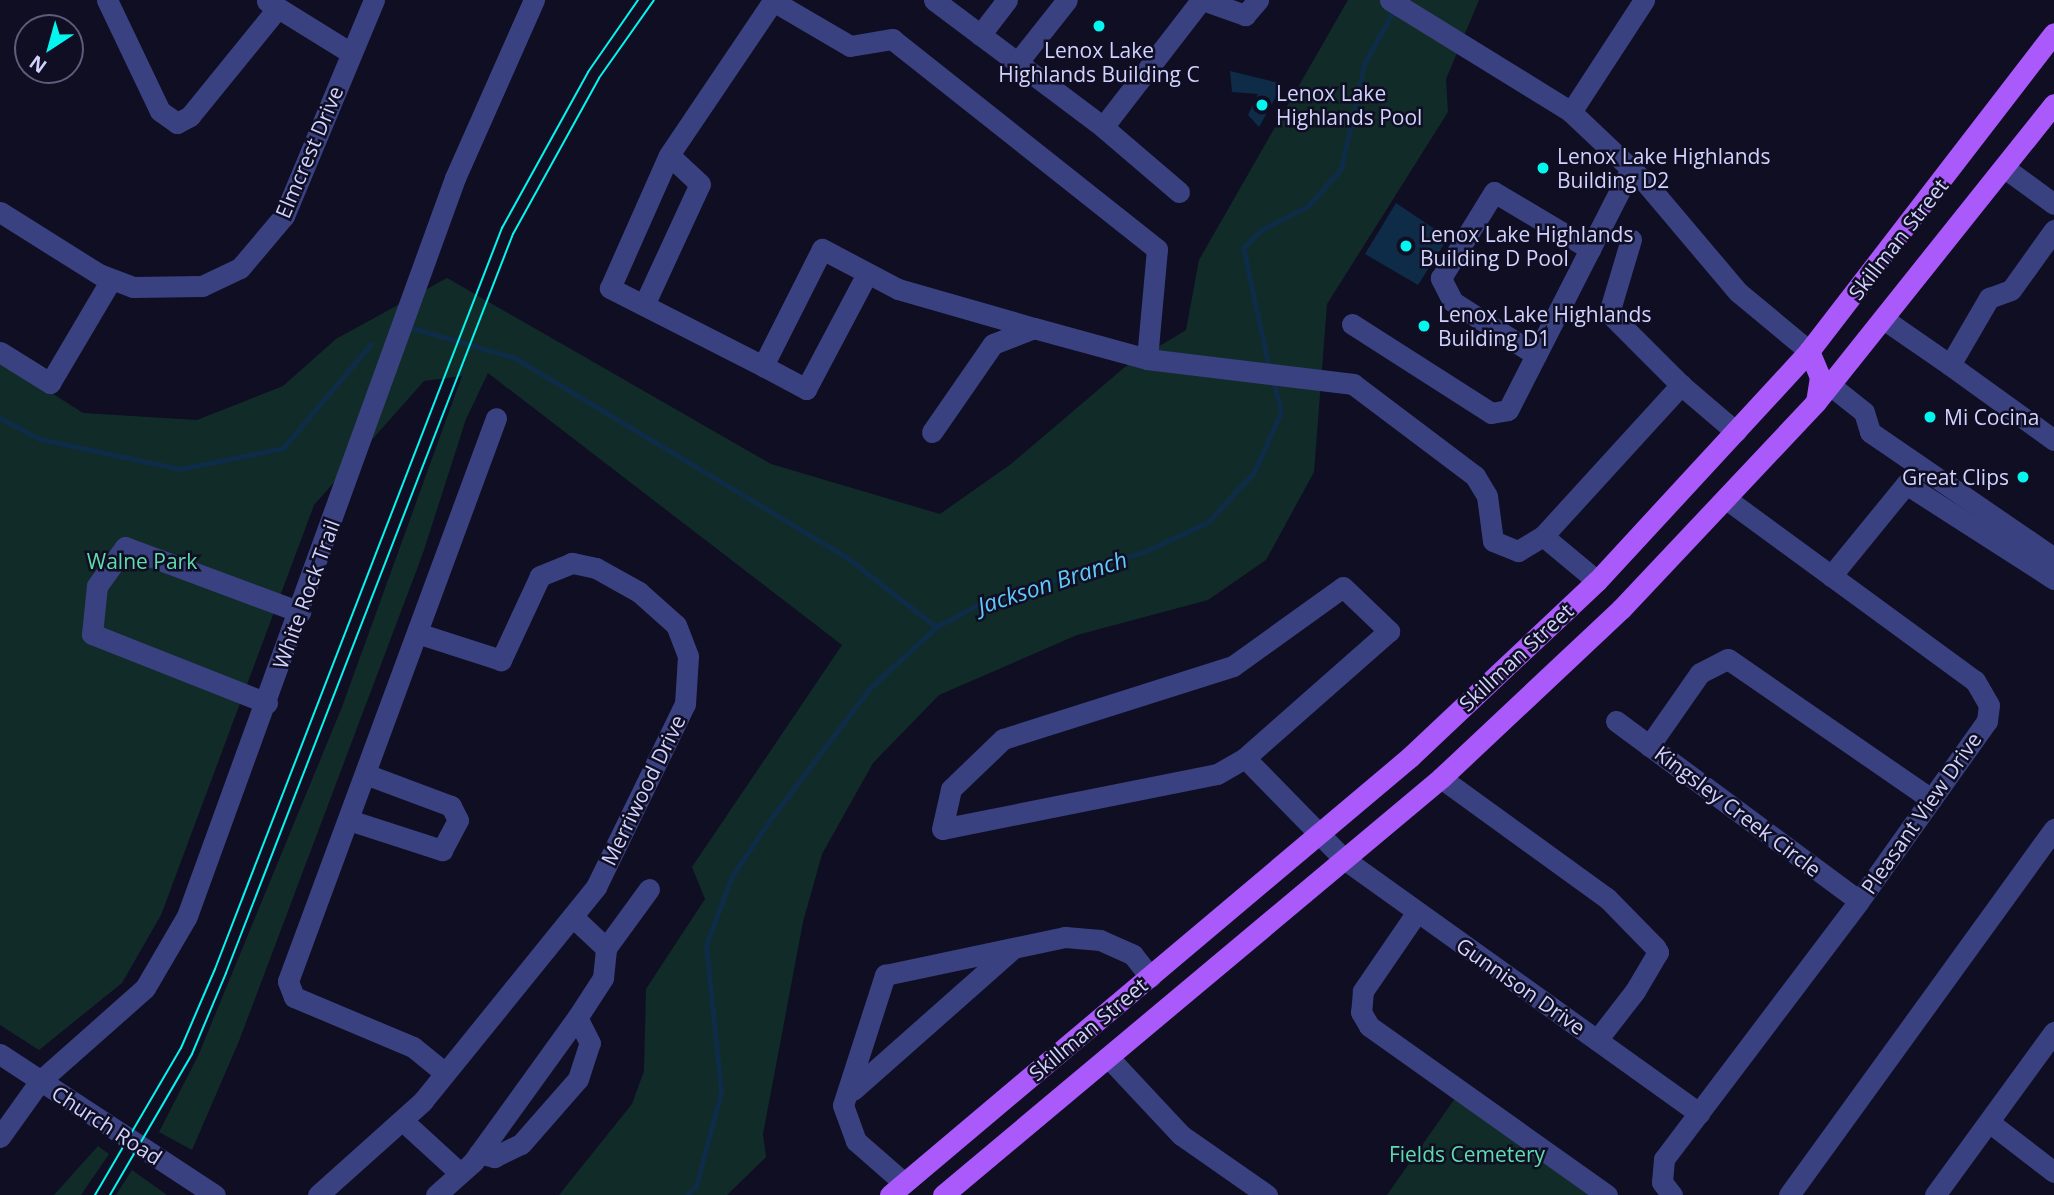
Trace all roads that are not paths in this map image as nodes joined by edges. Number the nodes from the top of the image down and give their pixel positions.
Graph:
1 (107, 0) edge
2 (374, 0) edge
3 (534, 0) edge
4 (1007, 0) edge
5 (1067, 0) edge
6 (1202, 0) edge
7 (1258, 0) edge
8 (1390, 0) edge
9 (1644, 0) edge
10 (938, 1) edge
11 (272, 4) edge
12 (2054, 33) edge
13 (980, 35) junction
14 (351, 53) junction
15 (1017, 63) junction
16 (2054, 103) edge
17 (1571, 112) junction
18 (1103, 127) junction
19 (668, 155) junction
20 (1631, 169) junction
21 (2006, 169) junction
22 (1180, 191) dead end
23 (2054, 204) edge
24 (0, 212) edge
25 (2054, 230) edge
26 (1631, 239) dead end
27 (1590, 248) junction
28 (867, 274) junction
29 (111, 280) junction
30 (1854, 295) junction
31 (644, 305) junction
32 (1885, 320) junction
33 (1352, 324) dead end
34 (1034, 328) junction
35 (1809, 351) junction
36 (0, 352) edge
37 (1536, 355) junction
38 (1156, 360) junction
39 (1950, 365) junction
40 (763, 366) junction
41 (1681, 385) junction
42 (1830, 385) junction
43 (1816, 402) junction
44 (496, 418) dead end
45 (932, 432) dead end
46 (1736, 432) junction
47 (2054, 440) edge
48 (1728, 500) junction
49 (1543, 536) junction
50 (2054, 558) edge
51 (1831, 576) junction
52 (2054, 579) edge
53 (1597, 580) junction
54 (1622, 609) junction
55 (300, 612) junction
56 (420, 634) junction
57 (267, 703) junction
58 (1616, 721) dead end
59 (1649, 746) junction
60 (1245, 758) junction
61 (368, 775) junction
62 (1441, 778) junction
63 (1931, 799) junction
64 (352, 821) junction
65 (2054, 829) edge
66 (1322, 831) junction
67 (1344, 859) junction
68 (649, 889) dead end
69 (1859, 901) junction
70 (1417, 912) junction
71 (573, 917) junction
72 (606, 948) junction
73 (1013, 948) junction
74 (1150, 977) junction
75 (577, 1018) junction
76 (2054, 1032) edge
77 (1597, 1040) junction
78 (0, 1054) edge
79 (1108, 1057) junction
80 (445, 1073) junction
81 (40, 1081) junction
82 (853, 1090) junction
83 (1699, 1112) junction
84 (403, 1121) junction
85 (1989, 1122) junction
86 (0, 1138) edge
87 (479, 1153) junction
88 (2054, 1172) edge
89 (460, 1173) junction
90 (904, 1191) edge
91 (1667, 1194) edge
92 (215, 1195) edge
93 (318, 1195) edge
94 (436, 1195) edge
95 (943, 1195) edge
96 (1267, 1195) edge
97 (1607, 1195) edge
98 (1790, 1195) edge
99 (1935, 1195) edge

1 - 11 street
2 - 14 street, Elmcrest Drive
3 - 55 street, White Rock Trail
4 - 13 street
5 - 15 street
6 - 7 street
6 - 18 street
8 - 17 street
9 - 17 street
10 - 13 street
11 - 14 street
12 - 30 main road, Skillman Street
13 - 15 street
14 - 29 street, Elmcrest Drive
15 - 18 street
16 - 21 main road, Skillman Street
17 - 20 street
18 - 22 street
19 - 31 street
19 - 31 street
19 - 38 street
20 - 27 street
20 - 35 street
21 - 23 street
21 - 32 main road, Skillman Street
24 - 29 street, Elmcrest Drive
25 - 39 street
26 - 41 street
27 - 37 street
27 - 37 street
28 - 34 street
28 - 40 street
28 - 40 street
29 - 36 street
30 - 32 main road
30 - 35 main road, Skillman Street
31 - 40 street
32 - 39 street
32 - 42 main road, Skillman Street
33 - 37 street
34 - 38 street
34 - 45 street
35 - 43 main road
35 - 46 main road, Skillman Street
38 - 49 street
39 - 47 street
41 - 46 street
41 - 49 street
42 - 43 main road, Skillman Street
42 - 50 street
43 - 48 main road, Skillman Street
44 - 56 street
46 - 53 main road, Skillman Street
48 - 51 street, Pleasant View Drive
48 - 54 main road, Skillman Street
49 - 53 street
51 - 52 street
51 - 63 street, Pleasant View Drive
53 - 54 main road
53 - 66 main road, Skillman Street
54 - 62 main road, Skillman Street
55 - 57 street, White Rock Trail
55 - 57 street
56 - 61 street
56 - 71 street, Merriwood Drive
57 - 81 street, White Rock Trail
58 - 59 street, Kingsley Creek Circle
59 - 63 street
59 - 69 street, Kingsley Creek Circle
60 - 60 street
60 - 66 street
61 - 64 street
61 - 64 street
62 - 67 main road, Skillman Street
62 - 77 street
63 - 69 street, Pleasant View Drive
64 - 80 street
65 - 98 street
66 - 67 street
66 - 74 main road, Skillman Street
67 - 70 street, Gunnison Drive
67 - 79 main road, Skillman Street
68 - 72 street
69 - 83 street, Pleasant View Drive
70 - 77 street, Gunnison Drive
70 - 97 street
71 - 72 street
71 - 80 street, Merriwood Drive
72 - 75 street
73 - 74 street
73 - 82 street
73 - 82 street
74 - 90 main road, Skillman Street
75 - 87 street
75 - 87 street
76 - 85 street
77 - 83 street, Gunnison Drive
78 - 81 street, Church Road
79 - 95 main road, Skillman Street
79 - 96 street
80 - 84 street, Merriwood Drive
81 - 86 street, White Rock Trail
81 - 92 street, Church Road
82 - 90 street
83 - 91 street, Pleasant View Drive
84 - 89 street
84 - 93 street, Merriwood Drive
85 - 88 street
85 - 99 street
87 - 89 street
89 - 94 street

